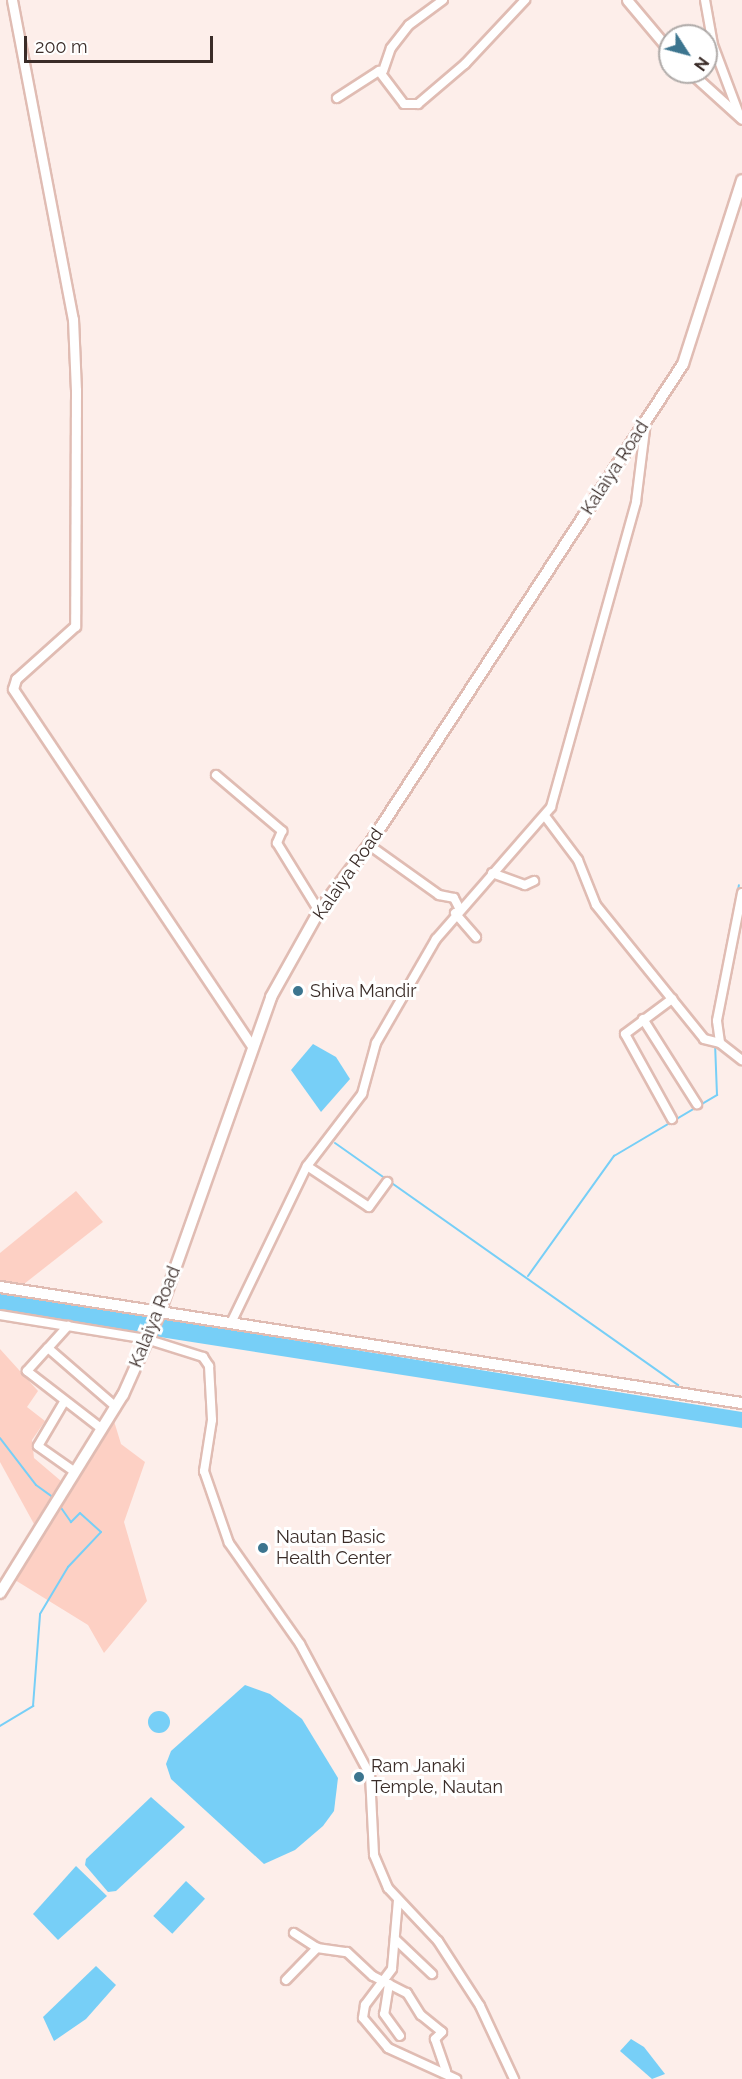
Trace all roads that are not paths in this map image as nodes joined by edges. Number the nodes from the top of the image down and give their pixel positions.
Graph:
1 (12, 0) edge
2 (443, 0) edge
3 (525, 0) edge
4 (627, 0) edge
5 (705, 0) edge
6 (658, 37) edge
7 (383, 71) junction
8 (703, 84) edge
9 (337, 98) dead end
10 (741, 118) edge
11 (742, 180) edge
12 (646, 421) junction
13 (216, 775) dead end
14 (545, 816) junction
15 (369, 845) junction
16 (492, 873) junction
17 (534, 881) dead end
18 (742, 893) edge
19 (457, 910) junction
20 (319, 912) junction
21 (476, 937) dead end
22 (672, 999) junction
23 (643, 1019) junction
24 (716, 1043) junction
25 (251, 1045) junction
26 (742, 1060) edge
27 (697, 1104) dead end
28 (672, 1119) dead end
29 (307, 1166) junction
30 (387, 1182) dead end
31 (0, 1287) edge
32 (0, 1315) edge
33 (157, 1317) junction
34 (231, 1323) junction
35 (68, 1326) junction
36 (146, 1339) junction
37 (48, 1348) junction
38 (63, 1402) junction
39 (742, 1403) edge
40 (116, 1407) junction
41 (102, 1429) junction
42 (75, 1472) junction
43 (0, 1593) edge
44 (398, 1900) junction
45 (294, 1933) dead end
46 (395, 1939) junction
47 (317, 1948) junction
48 (432, 1974) dead end
49 (286, 1980) dead end
50 (387, 1982) junction
51 (400, 2036) dead end
52 (446, 2071) junction
53 (456, 2079) edge
54 (514, 2079) edge

1 - 25 street
2 - 7 street
3 - 7 street
4 - 6 street
5 - 10 street
7 - 9 street
8 - 10 street
11 - 12 main road, Kalaiya Road
12 - 14 street
12 - 15 main road, Kalaiya Road
13 - 20 street
14 - 16 street
14 - 22 street
15 - 19 street
15 - 20 main road, Kalaiya Road
16 - 17 street
16 - 19 street
18 - 24 street
19 - 21 street
19 - 29 street
20 - 25 main road, Kalaiya Road
22 - 23 street
22 - 24 street
23 - 27 street
23 - 28 street
24 - 26 street
25 - 33 main road, Kalaiya Road
29 - 30 street
29 - 34 street
31 - 33 main road
32 - 35 street
33 - 34 main road
33 - 36 main road, Kalaiya Road
34 - 39 main road
35 - 36 street
35 - 37 street
36 - 40 main road, Kalaiya Road
36 - 44 street
37 - 38 street
37 - 40 street
38 - 41 street
38 - 42 street
40 - 41 main road, Kalaiya Road
41 - 42 main road, Kalaiya Road
42 - 43 main road, Kalaiya Road
44 - 46 street
44 - 54 street
45 - 47 street
46 - 48 street
46 - 50 street
47 - 49 street
47 - 50 street
50 - 51 street
50 - 52 street
50 - 52 street
52 - 53 street

